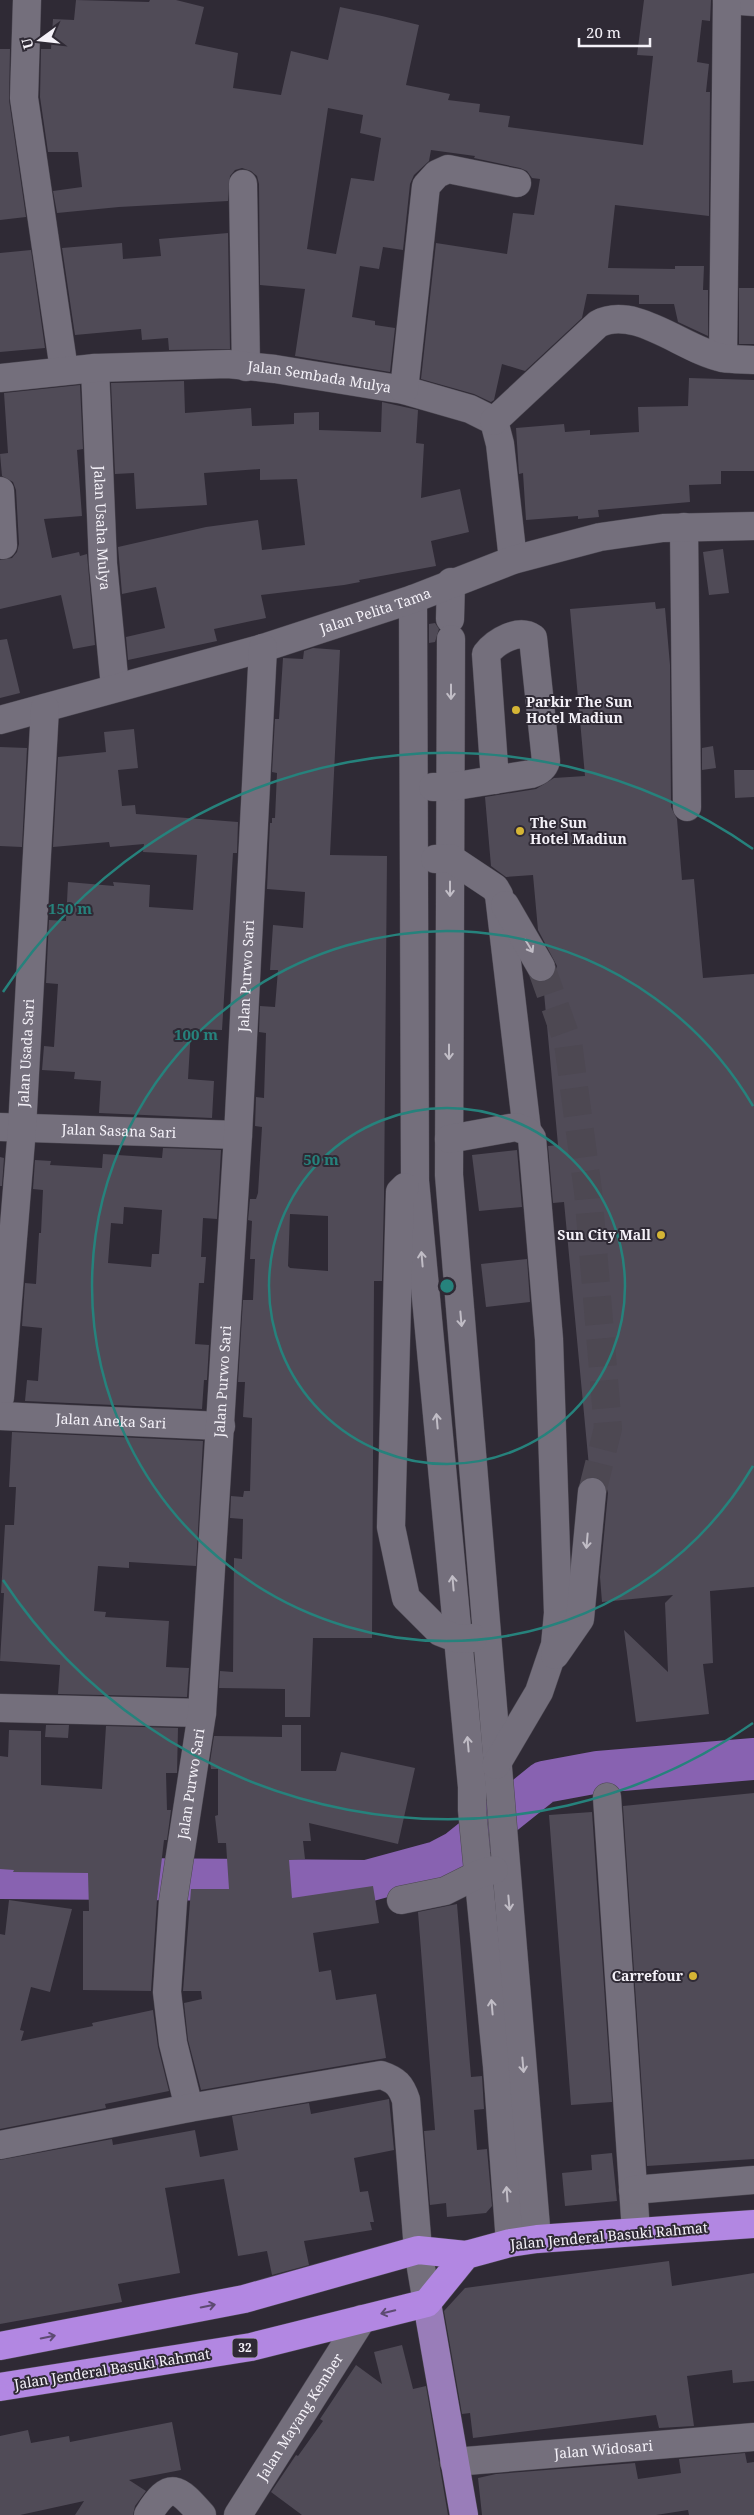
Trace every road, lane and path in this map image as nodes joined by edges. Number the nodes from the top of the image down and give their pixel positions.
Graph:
1 (27, 0) edge
2 (727, 0) edge
3 (754, 2) edge
4 (516, 183) dead end
5 (243, 184) dead end
6 (723, 358) junction
7 (754, 360) edge
8 (246, 367) junction
9 (94, 368) junction
10 (64, 370) junction
11 (0, 378) edge
12 (404, 390) junction
13 (494, 421) junction
14 (0, 491) edge
15 (754, 526) edge
16 (684, 527) junction
17 (3, 545) dead end
18 (513, 560) junction
19 (451, 582) junction
20 (413, 599) junction
21 (451, 637) junction
22 (263, 648) junction
23 (414, 658) junction
24 (115, 687) junction
25 (45, 708) junction
26 (0, 720) edge
27 (495, 780) junction
28 (414, 787) junction
29 (450, 787) junction
30 (687, 807) dead end
31 (450, 858) junction
32 (414, 860) junction
33 (499, 895) junction
34 (541, 967) tunnel mouth
35 (11, 1128) edge
36 (527, 1131) junction
37 (238, 1136) junction
38 (449, 1139) junction
39 (449, 1175) junction
40 (415, 1181) junction
41 (0, 1397) edge
42 (0, 1416) edge
43 (221, 1426) junction
44 (592, 1492) tunnel mouth
45 (488, 1636) junction
46 (458, 1639) junction
47 (549, 1664) junction
48 (0, 1708) edge
49 (202, 1713) junction
50 (499, 1776) junction
51 (607, 1797) dead end
52 (472, 1799) junction
53 (478, 1868) junction
54 (505, 1868) junction
55 (401, 1900) dead end
56 (189, 2108) junction
57 (0, 2145) edge
58 (754, 2180) edge
59 (633, 2190) junction
60 (754, 2224) edge
61 (636, 2232) junction
62 (537, 2239) junction
63 (510, 2243) junction
64 (418, 2250) junction
65 (466, 2255) junction
66 (427, 2303) junction
67 (362, 2319) junction
68 (0, 2346) edge
69 (0, 2387) edge
70 (754, 2437) edge
71 (454, 2462) junction
72 (148, 2515) edge
73 (202, 2515) edge
74 (238, 2515) edge
75 (464, 2515) edge

1 - 10 street
2 - 3 street
2 - 6 street
4 - 12 street
5 - 8 street
6 - 7 street
6 - 13 street
8 - 9 street, Jalan Sembada Mulya
8 - 12 street, Jalan Sembada Mulya
9 - 10 street, Jalan Sembada Mulya
9 - 24 street, Jalan Usaha Mulya
10 - 11 street, Jalan Sembada Mulya
12 - 13 street, Jalan Sembada Mulya
13 - 18 street
14 - 17 street
15 - 16 street, Jalan Pelita Tama
16 - 18 street, Jalan Pelita Tama
16 - 30 street
18 - 19 street, Jalan Pelita Tama
19 - 20 street, Jalan Pelita Tama
19 - 21 street
20 - 22 street, Jalan Pelita Tama
20 - 23 street
21 - 23 street
21 -> 29 street
22 - 24 street, Jalan Pelita Tama
22 - 37 street, Jalan Purwo Sari
23 - 28 street
24 - 25 street, Jalan Pelita Tama
25 - 26 street, Jalan Pelita Tama
25 - 35 street, Jalan Usada Sari
27 - 27 street
27 - 29 street
28 - 29 street
28 - 32 street
29 - 31 street
31 - 32 street
31 - 33 street
31 -> 38 street
32 - 40 street
33 -> 34 street
33 - 36 street
35 - 37 street, Jalan Sasana Sari
35 - 41 street, Jalan Usada Sari
36 - 38 street
36 - 47 street
37 - 43 street, Jalan Purwo Sari
38 - 39 street
39 - 40 street
39 -> 45 street
46 -> 40 street
40 - 46 street
42 - 43 street, Jalan Aneka Sari
43 - 49 street, Jalan Purwo Sari
44 -> 47 street
45 - 46 street
45 - 50 street
52 -> 46 street
47 - 50 street
48 - 49 street
49 - 56 street, Jalan Purwo Sari
50 - 52 street
50 - 54 street
51 - 59 street
52 - 53 street
53 - 54 street
53 - 55 street
63 -> 53 street
54 -> 62 street
56 - 57 street
56 - 64 street
58 - 59 street
59 - 61 street
60 - 61 highway, Jalan Jenderal Basuki Rahmat
61 - 62 highway, Jalan Jenderal Basuki Rahmat
62 - 63 highway, Jalan Jenderal Basuki Rahmat
63 - 65 highway, Jalan Jenderal Basuki Rahmat
64 - 65 highway, Jalan Jenderal Basuki Rahmat
64 - 66 street
68 -> 64 highway, Jalan Jenderal Basuki Rahmat
65 - 66 highway
66 -> 67 highway, Jalan Jenderal Basuki Rahmat / 32
66 - 71 main road
67 - 69 highway, Jalan Jenderal Basuki Rahmat / 32
67 - 74 street, Jalan Mayang Kember
70 - 71 street, Jalan Widosari
71 - 75 main road
72 - 73 street

